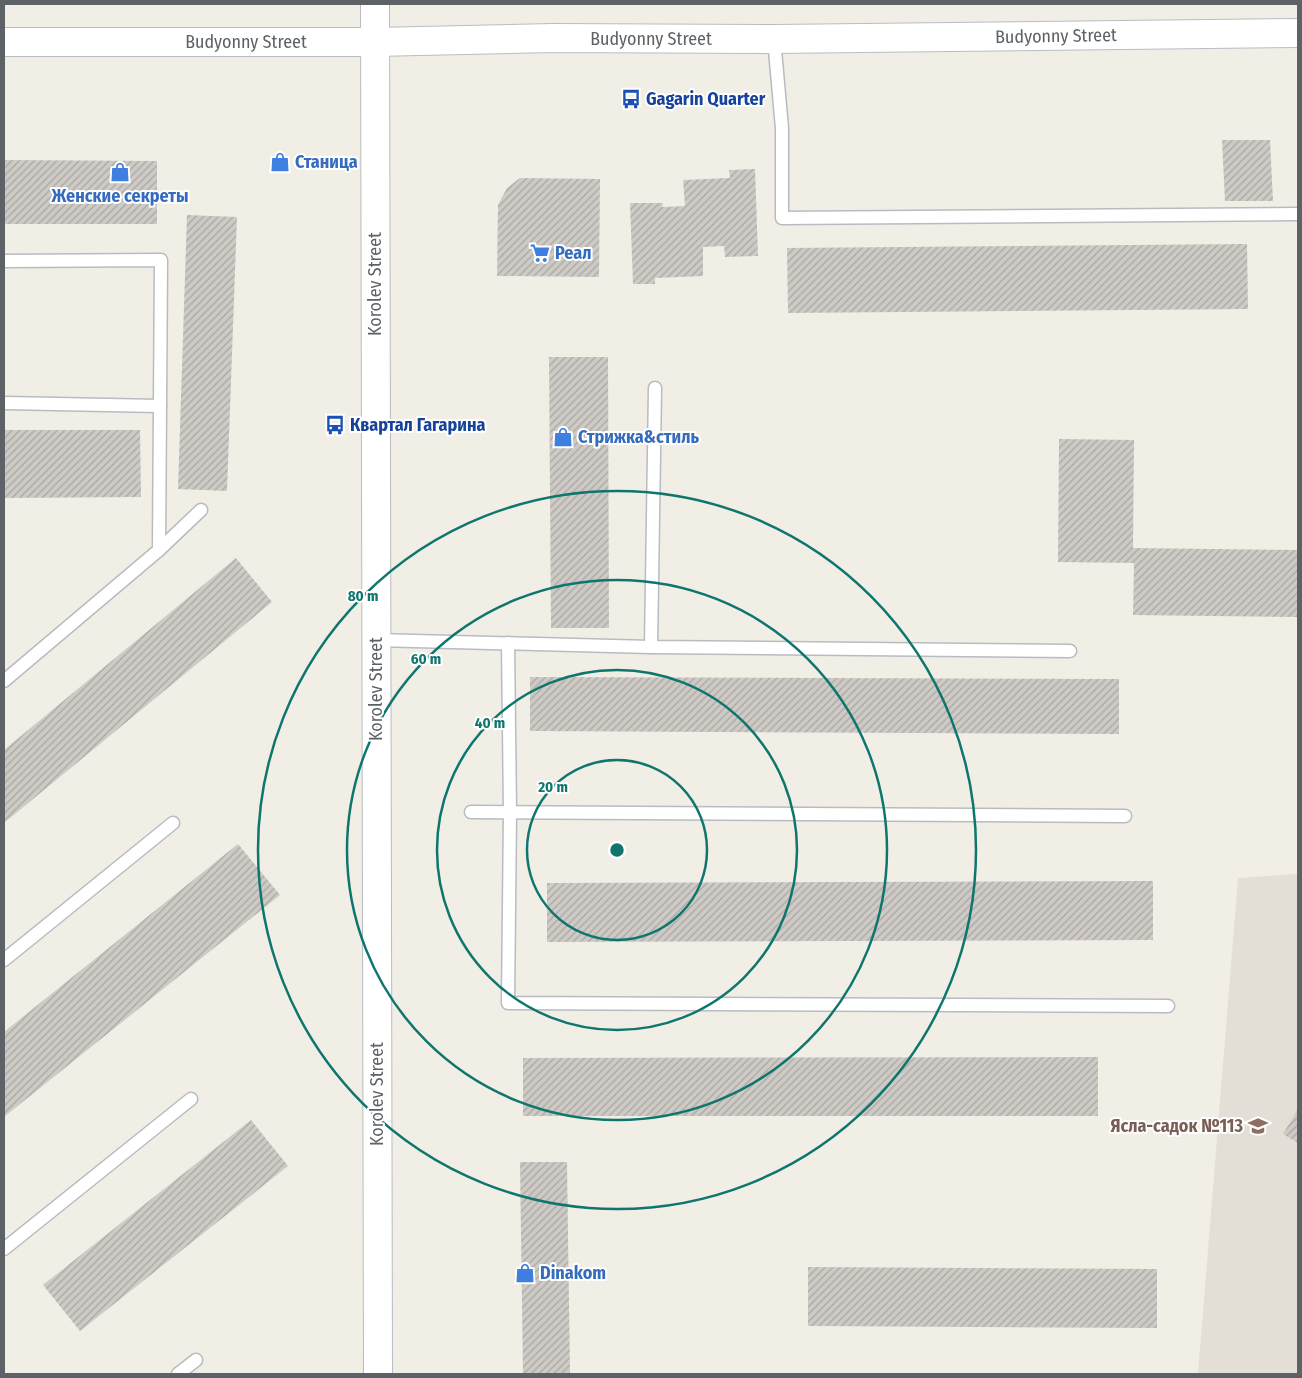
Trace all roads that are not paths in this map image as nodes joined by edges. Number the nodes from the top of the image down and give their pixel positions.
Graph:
1 (375, 4) edge
2 (1298, 33) edge
3 (774, 39) junction
4 (4, 42) edge
5 (375, 42) junction
6 (1298, 214) edge
7 (4, 260) edge
8 (655, 388) dead end
9 (4, 403) edge
10 (160, 406) junction
11 (201, 510) dead end
12 (159, 550) junction
13 (376, 640) junction
14 (508, 643) junction
15 (652, 647) junction
16 (1070, 651) dead end
17 (4, 681) edge
18 (471, 812) dead end
19 (510, 812) junction
20 (1125, 816) dead end
21 (173, 823) dead end
22 (4, 960) edge
23 (1168, 1006) dead end
24 (191, 1099) dead end
25 (4, 1249) edge
26 (196, 1360) dead end
27 (178, 1374) edge
28 (378, 1374) edge

1 - 5 street, Korolev Street
2 - 3 street, Budyonny Street
3 - 5 street, Budyonny Street
3 - 6 lane
4 - 5 street, Budyonny Street
5 - 13 street, Korolev Street
7 - 10 lane
8 - 15 lane
9 - 10 lane
10 - 12 lane
11 - 12 lane
12 - 17 lane
13 - 14 lane
13 - 28 street, Korolev Street
14 - 15 lane
14 - 19 lane
15 - 16 lane
18 - 19 lane
19 - 20 lane
19 - 23 lane
21 - 22 lane
24 - 25 lane
26 - 27 lane

